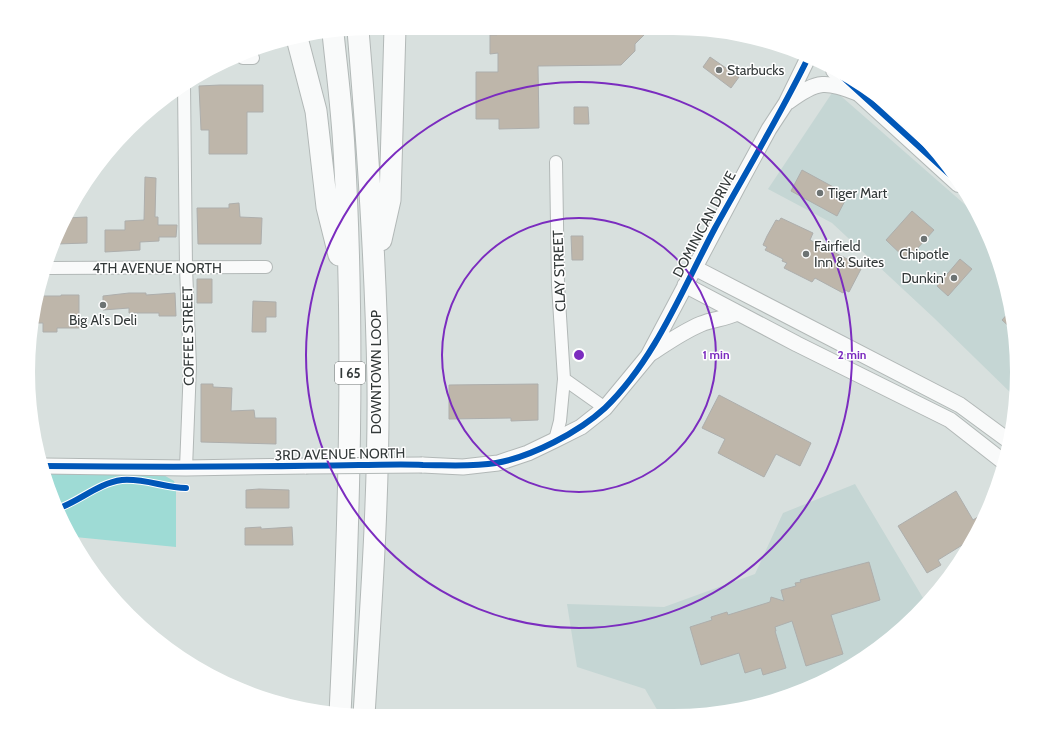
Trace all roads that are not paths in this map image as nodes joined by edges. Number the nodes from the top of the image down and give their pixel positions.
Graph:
1 (395, 35) edge
2 (358, 36) edge
3 (334, 37) edge
4 (298, 43) edge
5 (806, 63) edge
6 (853, 87) edge
7 (184, 93) edge
8 (860, 94) junction
9 (786, 104) junction
10 (556, 162) dead end
11 (937, 163) edge
12 (375, 266) junction
13 (266, 267) dead end
14 (52, 268) edge
15 (186, 268) junction
16 (695, 268) junction
17 (685, 285) junction
18 (349, 296) junction
19 (737, 313) junction
20 (805, 325) junction
21 (804, 347) junction
22 (648, 356) junction
23 (564, 379) junction
24 (616, 396) joint
25 (605, 408) junction
26 (1004, 437) edge
27 (555, 440) junction
28 (999, 459) edge
29 (48, 466) edge
30 (186, 468) junction
31 (340, 707) edge
32 (364, 709) edge

1 - 12 highway
2 - 12 highway, DOWNTOWN LOOP / I 65
3 - 18 highway, DOWNTOWN LOOP / I 65
4 - 18 highway
5 - 9 street, DOMINICAN DRIVE
6 - 8 main road
7 - 15 street, COFFEE STREET
8 - 9 street
8 - 11 main road
9 - 16 street, DOMINICAN DRIVE
10 - 23 street, CLAY STREET
12 - 32 highway, DOWNTOWN LOOP / I 65
13 - 15 street, 4TH AVENUE NORTH
14 - 15 street, 4TH AVENUE NORTH
15 - 30 street, COFFEE STREET
16 - 17 street, DOMINICAN DRIVE
16 - 20 street
17 - 19 street
17 - 22 street, DOMINICAN DRIVE
18 - 31 highway, DOWNTOWN LOOP / I 65
19 - 21 street
19 - 22 street
20 - 21 street
20 - 26 street
21 - 28 street
22 - 24 street, DOMINICAN DRIVE
23 - 25 street
23 - 27 street, CLAY STREET
24 - 25 street, 3RD AVENUE NORTH
25 - 27 street, 3RD AVENUE NORTH
27 - 30 street, 3RD AVENUE NORTH, bridge
29 - 30 street, 3RD AVENUE NORTH

